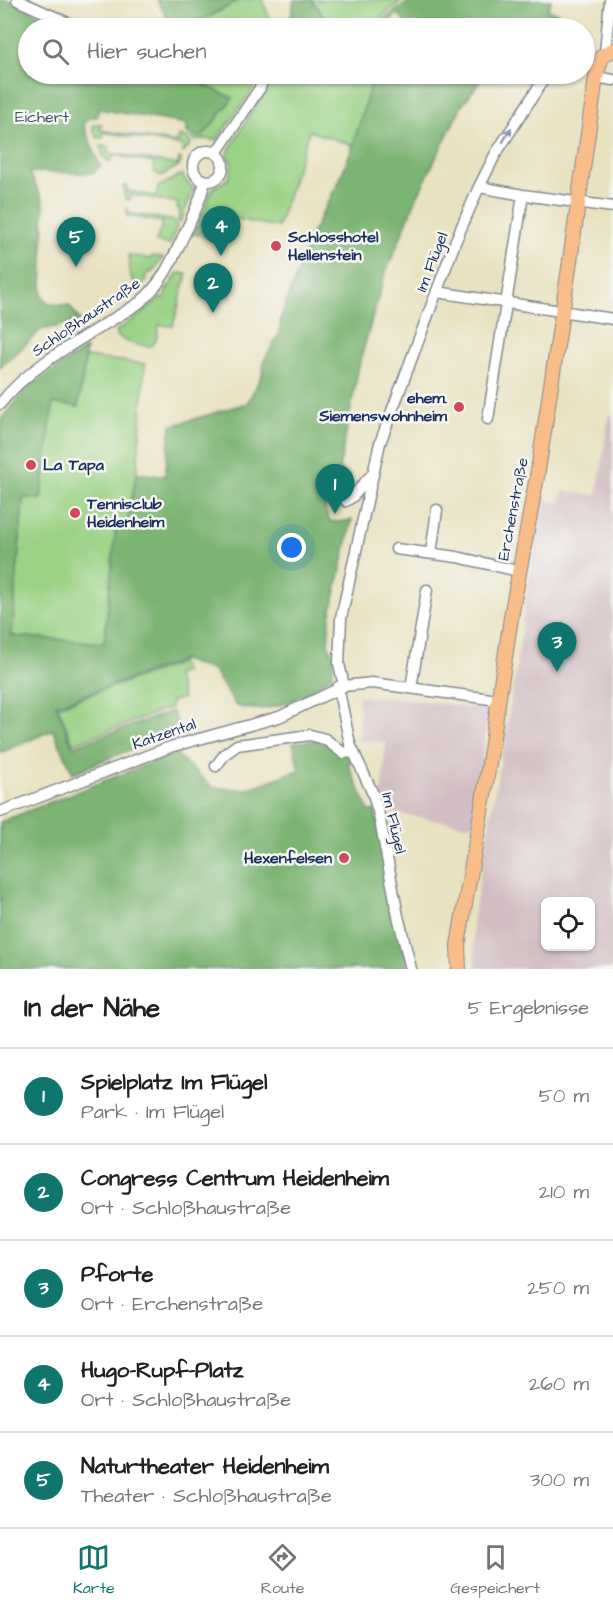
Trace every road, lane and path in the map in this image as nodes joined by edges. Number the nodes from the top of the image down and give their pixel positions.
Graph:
1 (17, 0) edge
2 (610, 0) edge
3 (58, 18) edge
4 (602, 60) edge
5 (613, 80) edge
6 (261, 84) edge
7 (541, 84) edge
8 (216, 153) junction
9 (205, 181) junction
10 (479, 187) junction
11 (523, 195) junction
12 (579, 203) junction
13 (613, 207) edge
14 (437, 292) junction
15 (506, 302) junction
16 (563, 311) junction
17 (613, 320) edge
18 (0, 404) edge
19 (488, 419) dead end
20 (372, 475) junction
21 (346, 501) dead end
22 (437, 510) dead end
23 (396, 549) dead end
24 (431, 553) junction
25 (518, 571) junction
26 (427, 590) dead end
27 (341, 686) junction
28 (411, 688) junction
29 (498, 700) junction
30 (354, 752) junction
31 (216, 766) dead end
32 (0, 812) edge
33 (411, 969) edge
34 (459, 969) edge

1 - 3 street
2 - 4 street
4 - 5 street
4 - 12 main road, Erchenstraße
6 - 8 street
10 -> 7 street, Im Flügel
8 - 9 street, Schloßhaustraße
8 - 9 street
9 - 18 street, Schloßhaustraße
10 - 11 street
10 - 14 street, Im Flügel
11 - 12 street
11 - 15 street
12 - 13 street
12 - 16 main road, Erchenstraße
14 - 15 street
14 - 20 street, Im Flügel
15 - 16 street
15 - 19 street
16 - 17 street
16 - 25 main road, Erchenstraße
20 - 21 street, Im Flügel
20 - 27 street, Im Flügel
22 - 24 street
23 - 24 street
24 - 25 street
25 - 29 main road, Erchenstraße
26 - 28 street
27 - 28 street
27 - 30 street, Im Flügel
27 - 32 street, Katzental
28 - 29 street
29 - 34 main road, Erchenstraße
30 - 31 street
30 - 33 street, Im Flügel

